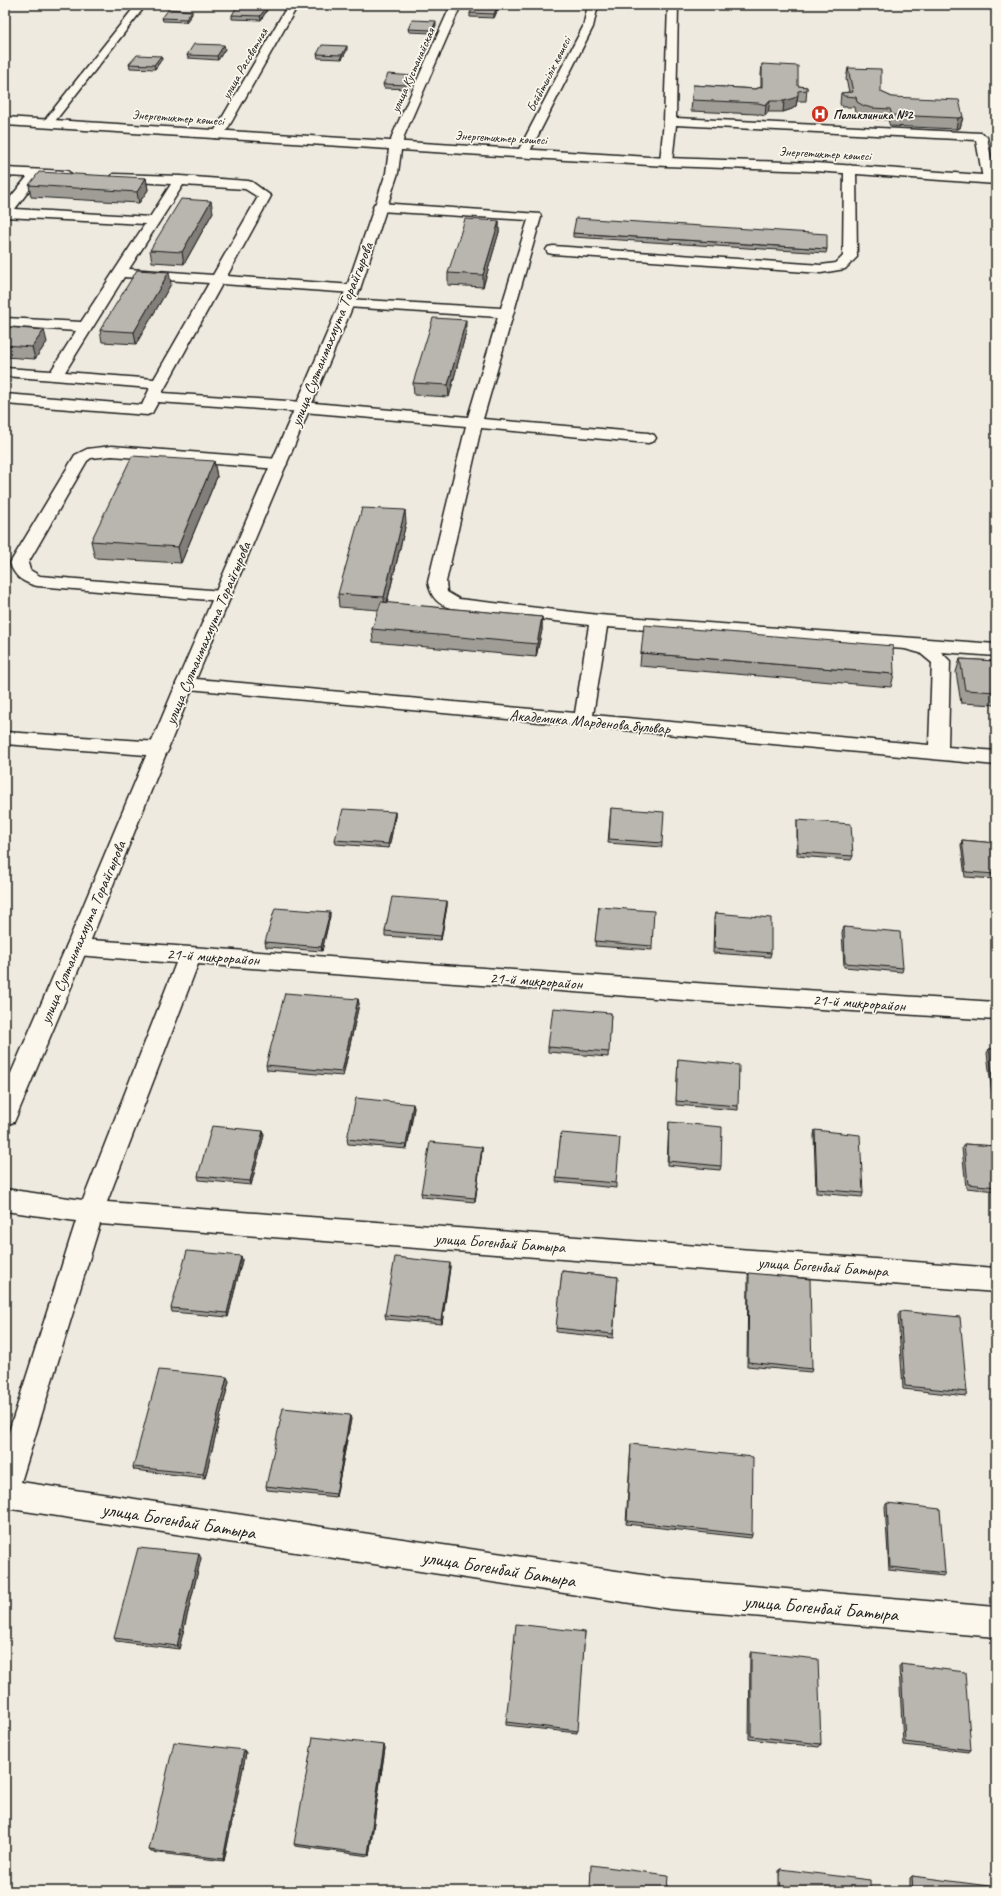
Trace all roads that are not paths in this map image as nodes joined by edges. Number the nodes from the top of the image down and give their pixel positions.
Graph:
1 (141, 5) edge
2 (293, 5) edge
3 (456, 5) edge
4 (593, 5) edge
5 (673, 5) edge
6 (5, 121) edge
7 (670, 121) junction
8 (48, 124) junction
9 (218, 135) junction
10 (396, 146) junction
11 (523, 153) junction
12 (666, 162) junction
13 (850, 169) junction
14 (5, 172) edge
15 (36, 173) junction
16 (81, 175) edge
17 (104, 176) edge
18 (993, 179) edge
19 (180, 180) junction
20 (380, 207) junction
21 (6, 212) edge
22 (154, 221) junction
23 (553, 250) dead end
24 (120, 272) junction
25 (218, 280) junction
26 (350, 296) junction
27 (507, 313) junction
28 (5, 322) edge
29 (85, 328) junction
30 (5, 372) edge
31 (55, 376) junction
32 (156, 391) junction
33 (5, 399) edge
34 (303, 407) junction
35 (474, 423) junction
36 (648, 438) dead end
37 (279, 464) junction
38 (222, 596) junction
39 (599, 621) junction
40 (906, 643) junction
41 (996, 650) edge
42 (185, 684) junction
43 (583, 720) junction
44 (5, 738) edge
45 (159, 750) junction
46 (938, 753) junction
47 (996, 758) edge
48 (77, 947) junction
49 (190, 954) junction
50 (996, 1011) edge
51 (5, 1115) edge
52 (5, 1200) edge
53 (91, 1212) junction
54 (996, 1280) edge
55 (5, 1489) edge
56 (5, 1494) edge
57 (996, 1622) edge

1 - 8 street
2 - 9 street, улица Рассветная
3 - 10 street, улица Кустанайская
4 - 11 street, Бейбітшілік көшесі
5 - 7 street
6 - 8 street, Энергетиктер көшесі
7 - 12 street
7 - 18 street
8 - 9 street, Энергетиктер көшесі
9 - 10 street, Энергетиктер көшесі
10 - 11 street, Энергетиктер көшесі
10 - 20 street, улица Султанмахмута Торайгырова
11 - 12 street, Энергетиктер көшесі
12 - 13 street, Энергетиктер көшесі
13 - 18 street, Энергетиктер көшесі
13 - 23 street
14 - 15 street
15 - 16 street
15 - 21 street
17 - 19 street
19 - 22 street
19 - 25 street
20 - 26 street, улица Султанмахмута Торайгырова
20 - 27 street
21 - 22 street
22 - 24 street
24 - 25 street
24 - 29 street
25 - 26 street
25 - 32 street
26 - 27 street
26 - 34 street, улица Султанмахмута Торайгырова
27 - 35 street
28 - 29 street
29 - 31 street
30 - 31 street
31 - 32 street
32 - 33 street
32 - 34 street
34 - 35 street
34 - 37 street, улица Султанмахмута Торайгырова
35 - 36 street
35 - 39 street
37 - 38 street, улица Султанмахмута Торайгырова
37 - 38 street
38 - 42 street, улица Султанмахмута Торайгырова
39 - 40 street
39 - 43 street
40 - 41 street
40 - 46 street
42 - 43 street, Академика Марденова бульвар
42 - 45 street, улица Султанмахмута Торайгырова
43 - 46 street, Академика Марденова бульвар
44 - 45 street
45 - 48 street, улица Султанмахмута Торайгырова
46 - 47 street, Академика Марденова бульвар
48 - 49 street, 21-й микрорайон
48 - 51 street, улица Султанмахмута Торайгырова
49 - 50 street, 21-й микрорайон
49 - 53 street
52 - 53 street, улица Богенбай Батыра
53 - 54 street, улица Богенбай Батыра
53 - 55 street
56 - 57 street, улица Богенбай Батыра

